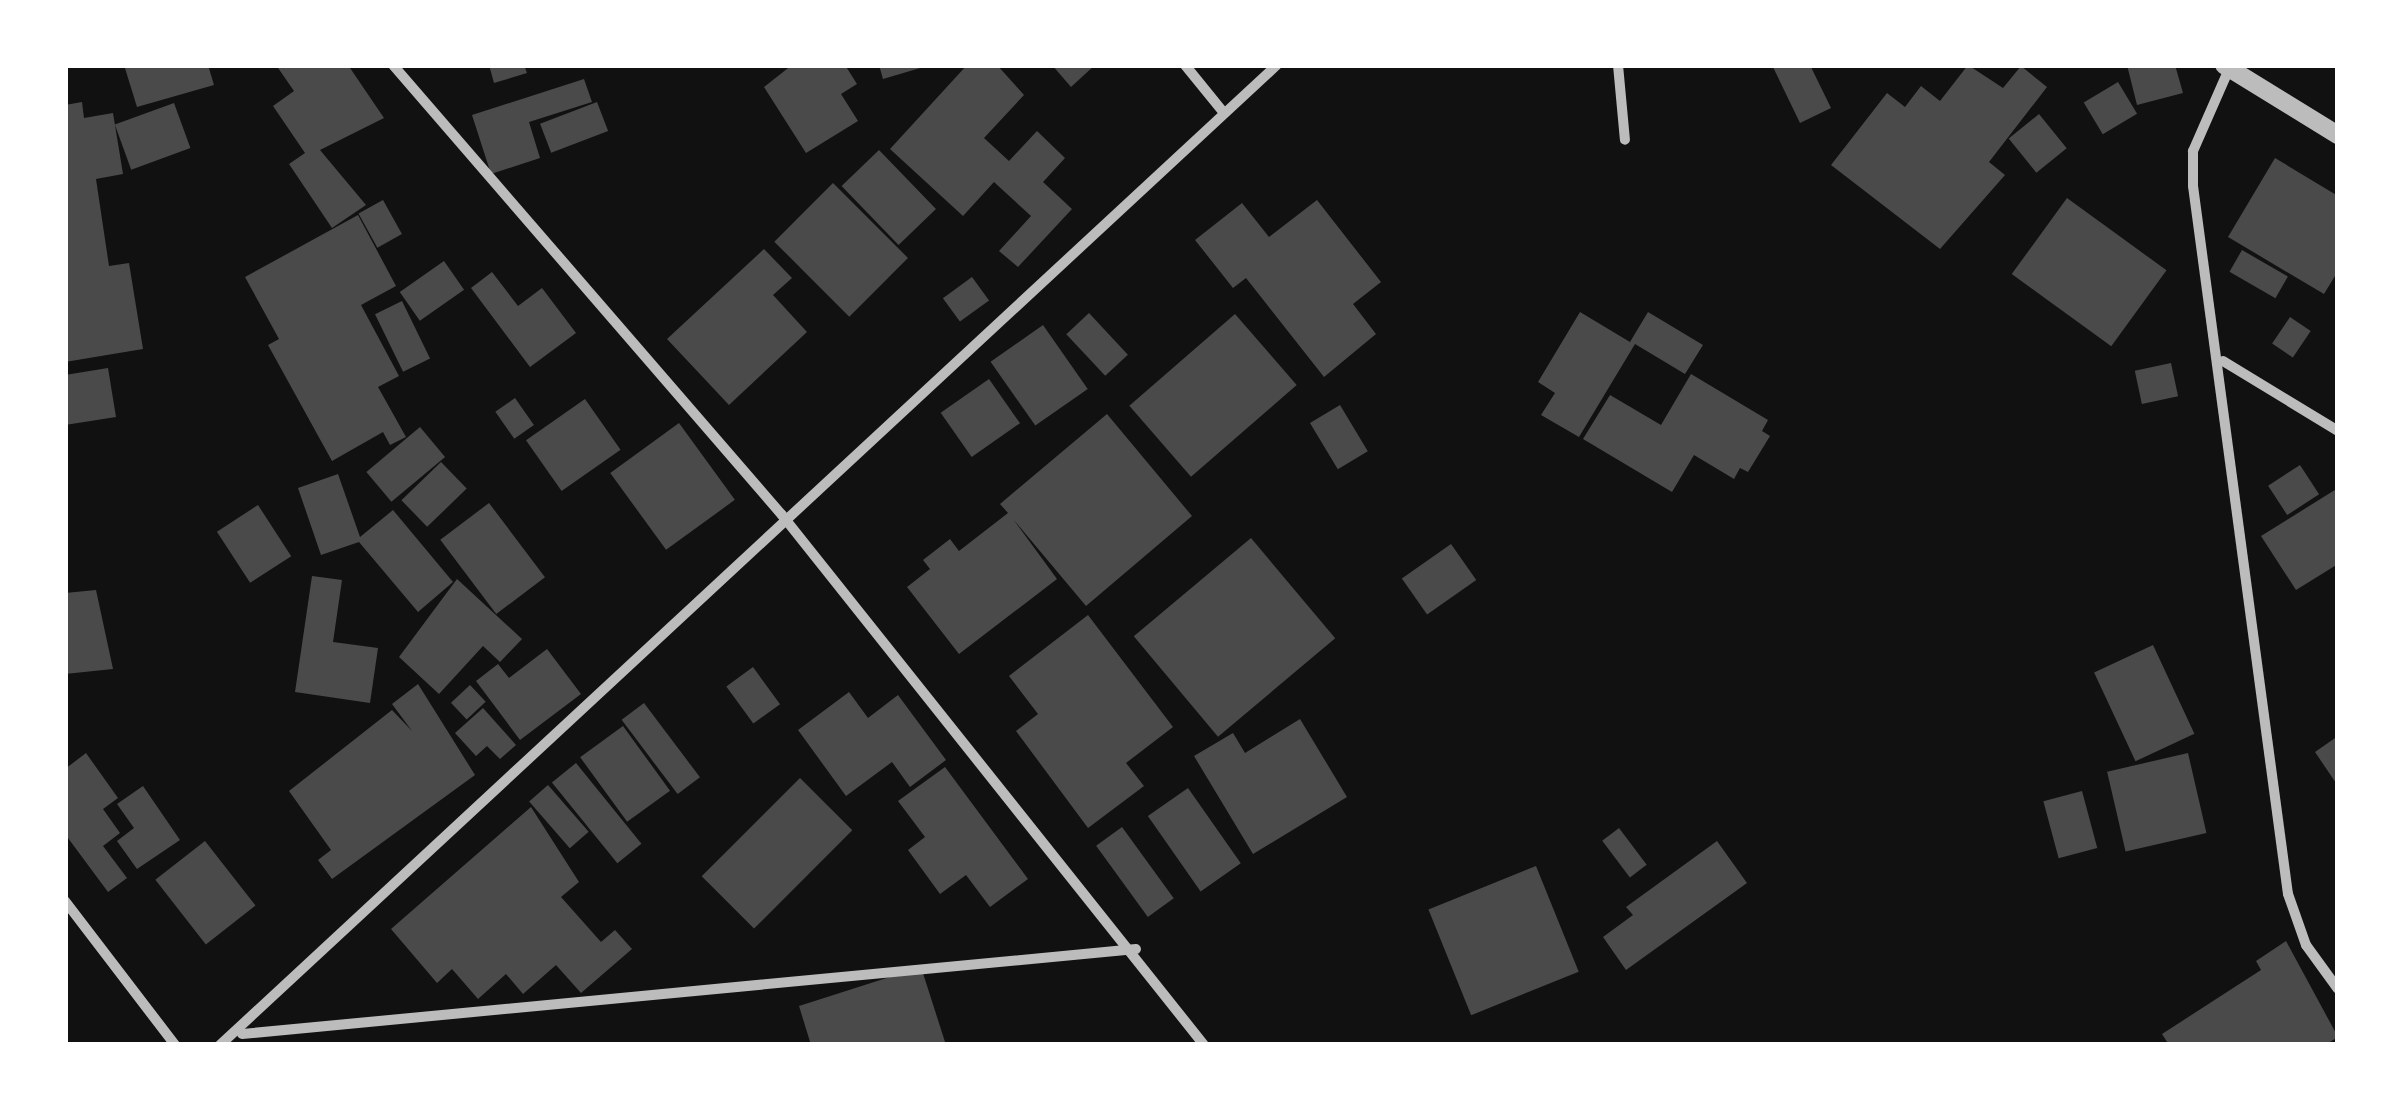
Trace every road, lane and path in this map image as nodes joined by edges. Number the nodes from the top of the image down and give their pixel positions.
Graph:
1 (392, 65) edge
2 (1185, 65) edge
3 (1277, 65) edge
4 (1618, 65) edge
5 (2227, 67) edge
6 (1224, 113) junction
7 (2338, 135) edge
8 (1625, 140) dead end
9 (2223, 361) junction
10 (2338, 431) edge
11 (782, 515) junction
12 (65, 901) edge
13 (1136, 949) junction
14 (2338, 989) edge
15 (242, 1034) junction
16 (176, 1045) edge
17 (220, 1045) edge
18 (1204, 1045) edge

1 - 11 street
2 - 6 street
3 - 6 street
4 - 8 street
5 - 7 street
5 - 9 street
6 - 11 street
9 - 10 street
9 - 14 street
11 - 13 street
11 - 15 street
12 - 16 street
13 - 15 street
13 - 18 street
15 - 17 street

